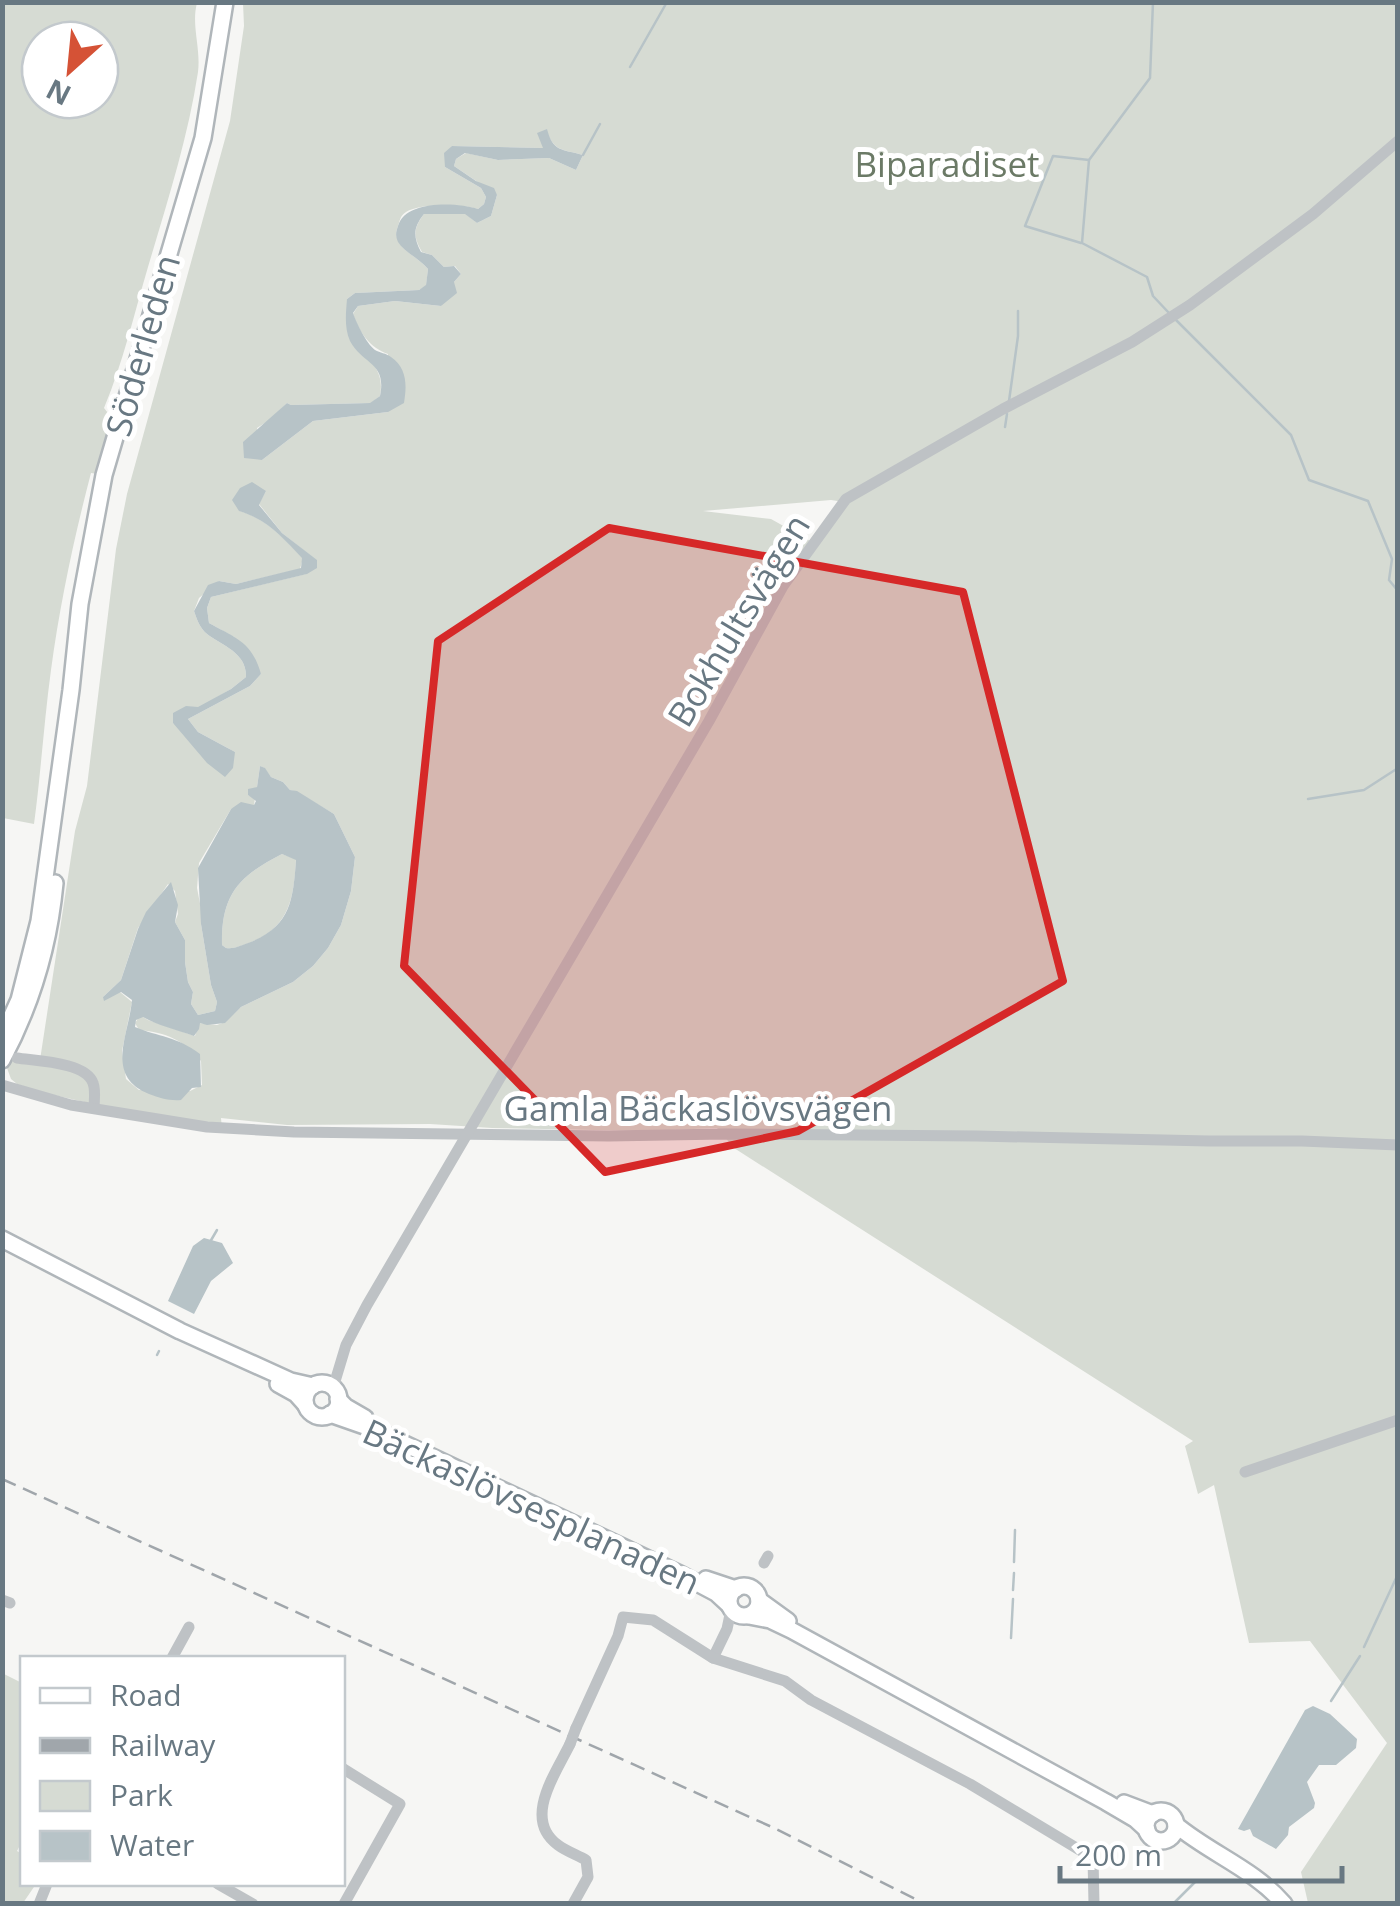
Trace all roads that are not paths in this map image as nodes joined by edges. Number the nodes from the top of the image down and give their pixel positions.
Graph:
1 (225, 9) edge
2 (1398, 141) edge
3 (71, 690) junction
4 (2, 1037) edge
5 (10, 1059) edge
6 (2, 1085) edge
7 (94, 1108) junction
8 (467, 1134) junction
9 (1398, 1145) edge
10 (2, 1242) edge
11 (327, 1394) junction
12 (306, 1404) junction
13 (1398, 1420) edge
14 (1245, 1472) dead end
15 (736, 1589) junction
16 (759, 1600) junction
17 (738, 1612) junction
18 (188, 1628) dead end
19 (173, 1656) edge
20 (713, 1658) junction
21 (345, 1770) edge
22 (1150, 1822) junction
23 (1169, 1835) junction
24 (1146, 1854) dead end
25 (222, 1886) edge
26 (254, 1904) edge
27 (344, 1904) edge
28 (573, 1904) edge
29 (1094, 1904) edge
30 (1284, 1904) edge

1 - 3 street, Söderleden
2 - 8 street, Bokhultsvägen
3 - 4 street, Söderleden
3 - 5 street, Söderleden
5 - 7 street
6 - 7 street, Gamla Bäckaslövsvägen
7 - 8 street, Gamla Bäckaslövsvägen
8 - 9 street, Gamla Bäckaslövsvägen
8 - 11 street, Bokhultsvägen
10 - 11 street, Bäckaslövsesplanaden
10 - 12 street, Bäckaslövsesplanaden
11 - 12 street
11 - 12 street, Bäckaslövsesplanaden
11 - 15 street, Bäckaslövsesplanaden
11 - 17 street, Bäckaslövsesplanaden
13 - 14 street
15 - 16 street, Bäckaslövsesplanaden
15 - 17 street, Bäckaslövsesplanaden
16 - 17 street
16 - 22 street, Bäckaslövsesplanaden
17 - 20 street
17 - 22 street, Bäckaslövsesplanaden
18 - 19 street
20 - 28 street, bridge
20 - 29 street
21 - 27 street
22 - 23 street
22 - 23 street
23 - 24 street
23 - 30 street
25 - 26 street

